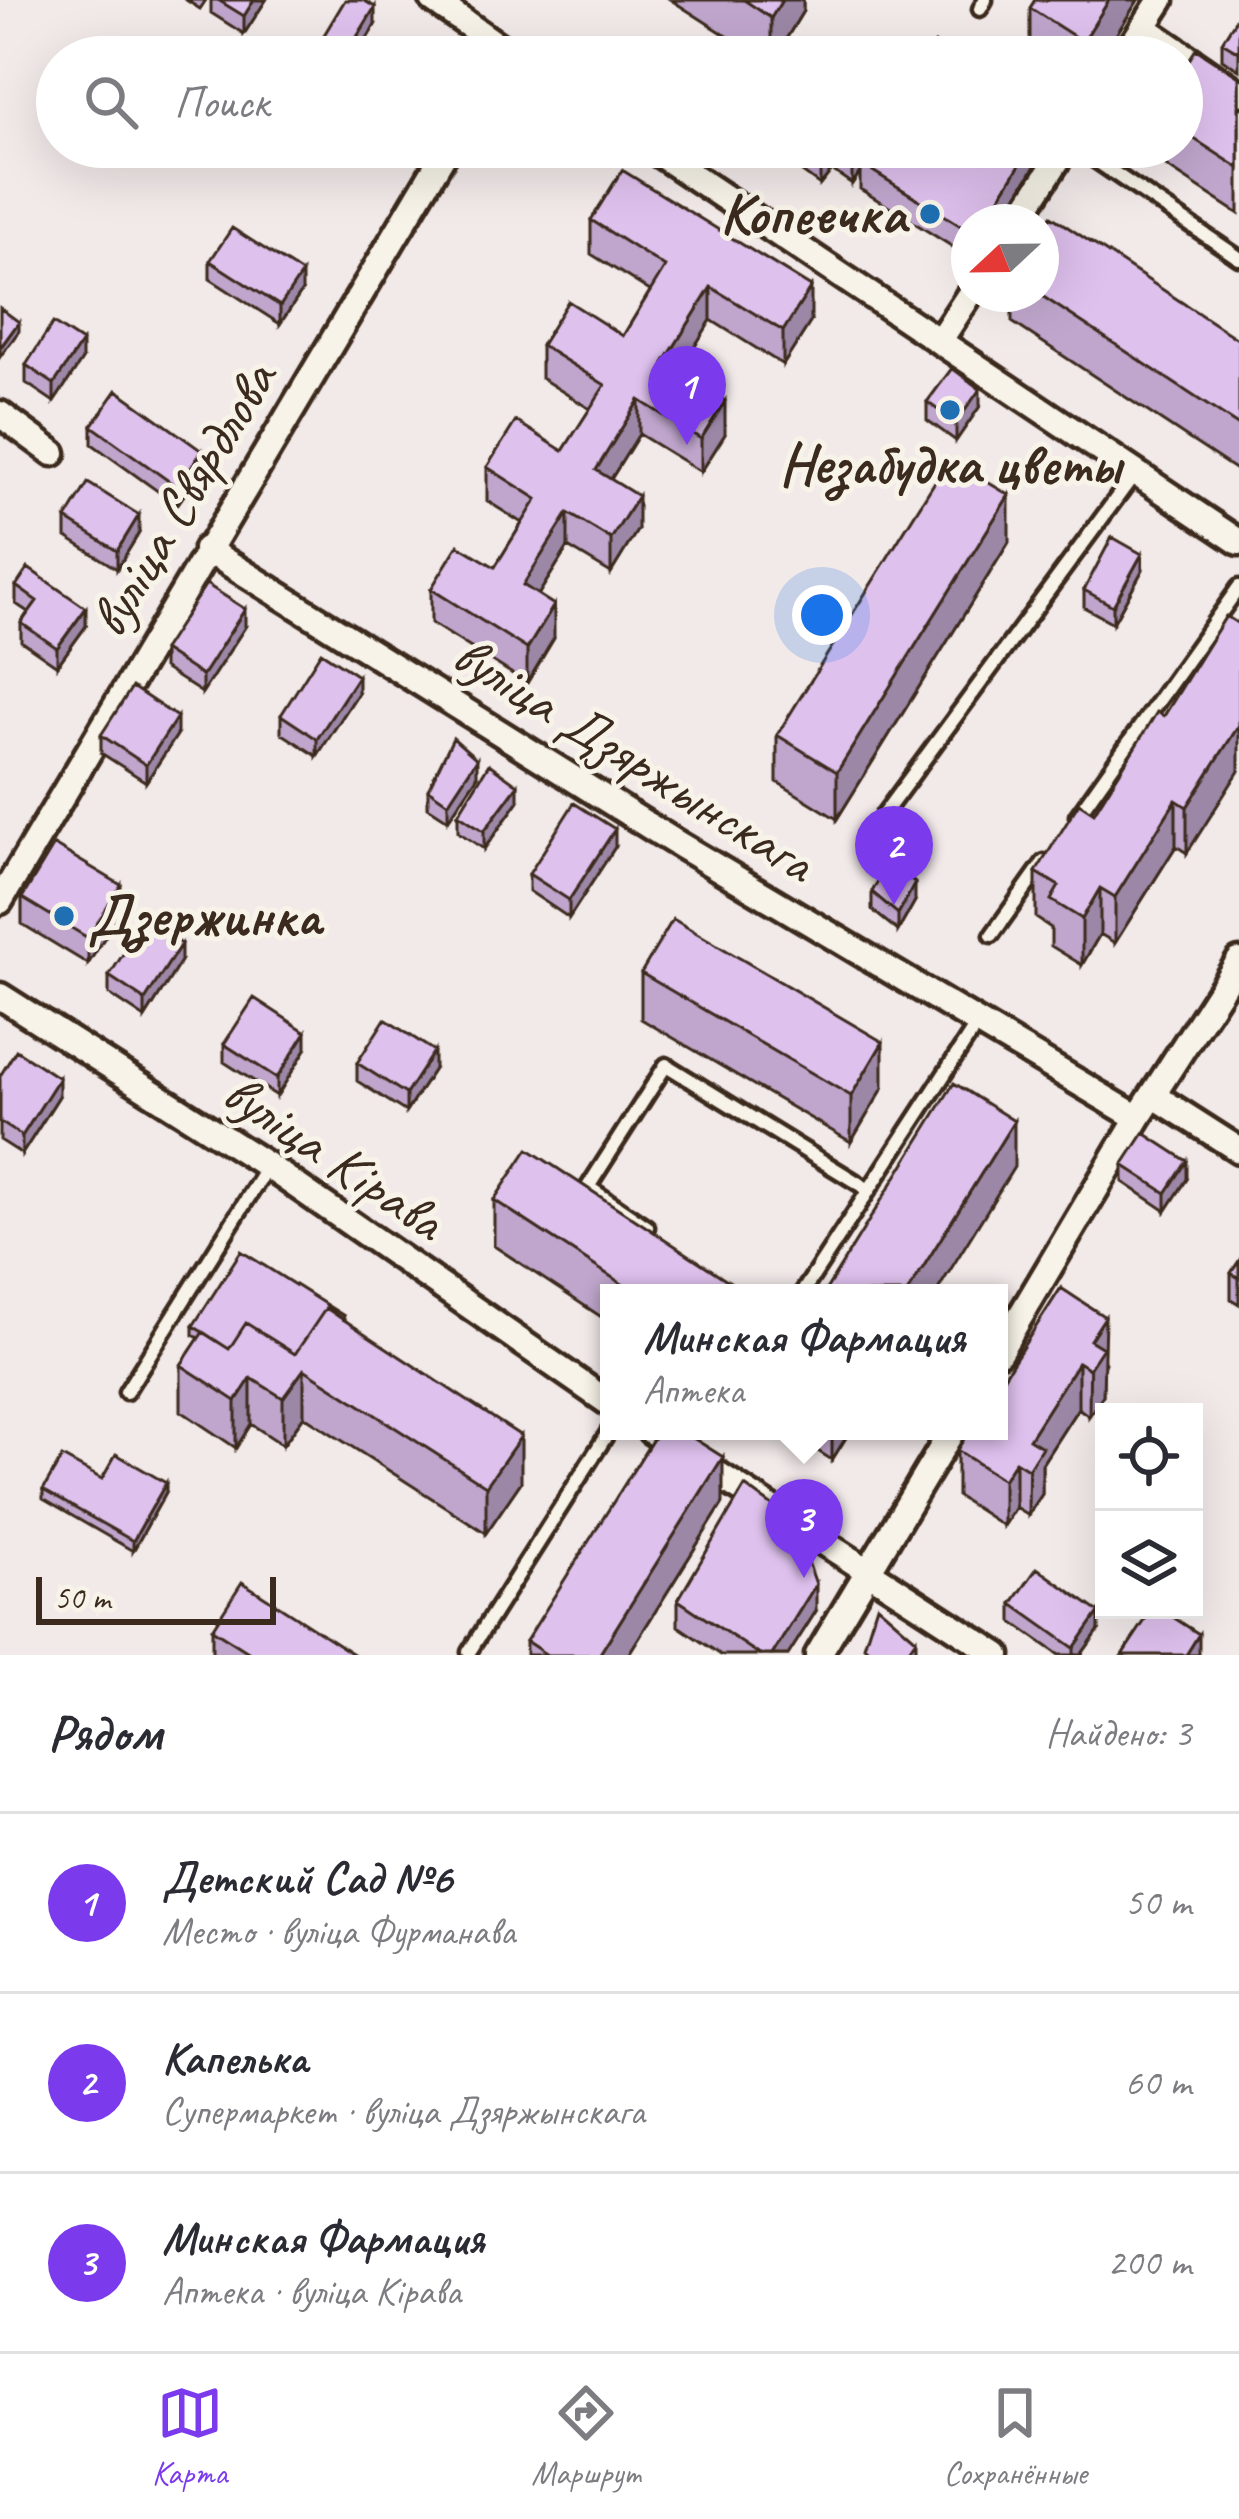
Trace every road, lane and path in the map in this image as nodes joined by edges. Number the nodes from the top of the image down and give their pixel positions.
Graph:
1 (434, 0) edge
2 (1161, 0) edge
3 (1144, 27) junction
4 (482, 36) edge
5 (1138, 36) edge
6 (1157, 36) edge
7 (1203, 68) edge
8 (1239, 93) edge
9 (435, 168) edge
10 (681, 168) edge
11 (1052, 168) edge
12 (1107, 168) edge
13 (1029, 204) edge
14 (1239, 257) edge
15 (958, 312) edge
16 (940, 340) junction
17 (0, 414) edge
18 (53, 453) dead end
19 (1135, 472) junction
20 (1239, 542) edge
21 (206, 549) junction
22 (1239, 587) edge
23 (883, 815) dead end
24 (1075, 819) edge
25 (1047, 858) edge
26 (0, 901) edge
27 (992, 935) dead end
28 (1239, 961) edge
29 (0, 996) edge
30 (978, 1023) junction
31 (1153, 1095) junction
32 (1138, 1118) junction
33 (1239, 1150) edge
34 (268, 1166) junction
35 (869, 1190) junction
36 (664, 1240) edge
37 (808, 1284) edge
38 (1008, 1337) edge
39 (126, 1392) dead end
40 (600, 1397) edge
41 (603, 1440) edge
42 (665, 1440) edge
43 (947, 1440) edge
44 (868, 1573) junction
45 (469, 1652) edge
46 (818, 1655) edge
47 (998, 1655) edge

1 - 4 street
2 - 3 street
3 - 5 street
3 - 6 street
7 - 8 street
9 - 21 street, вуліца Свярдлова
10 - 16 street
11 - 13 street
12 - 14 lane
15 - 16 street
16 - 19 street
17 - 18 street
19 - 20 street
19 - 23 lane
21 - 26 street, вуліца Свярдлова
21 - 30 street, вуліца Дзяржынскага
22 - 24 lane
25 - 27 lane
28 - 31 street
29 - 34 street, вуліца Кірава
30 - 32 street, вуліца Дзяржынскага
30 - 35 lane
31 - 32 street
31 - 33 street
32 - 38 street
34 - 39 lane
34 - 40 street, вуліца Кірава
35 - 36 lane
35 - 37 lane
41 - 45 lane
42 - 44 street
43 - 44 street
44 - 46 street
44 - 47 street

